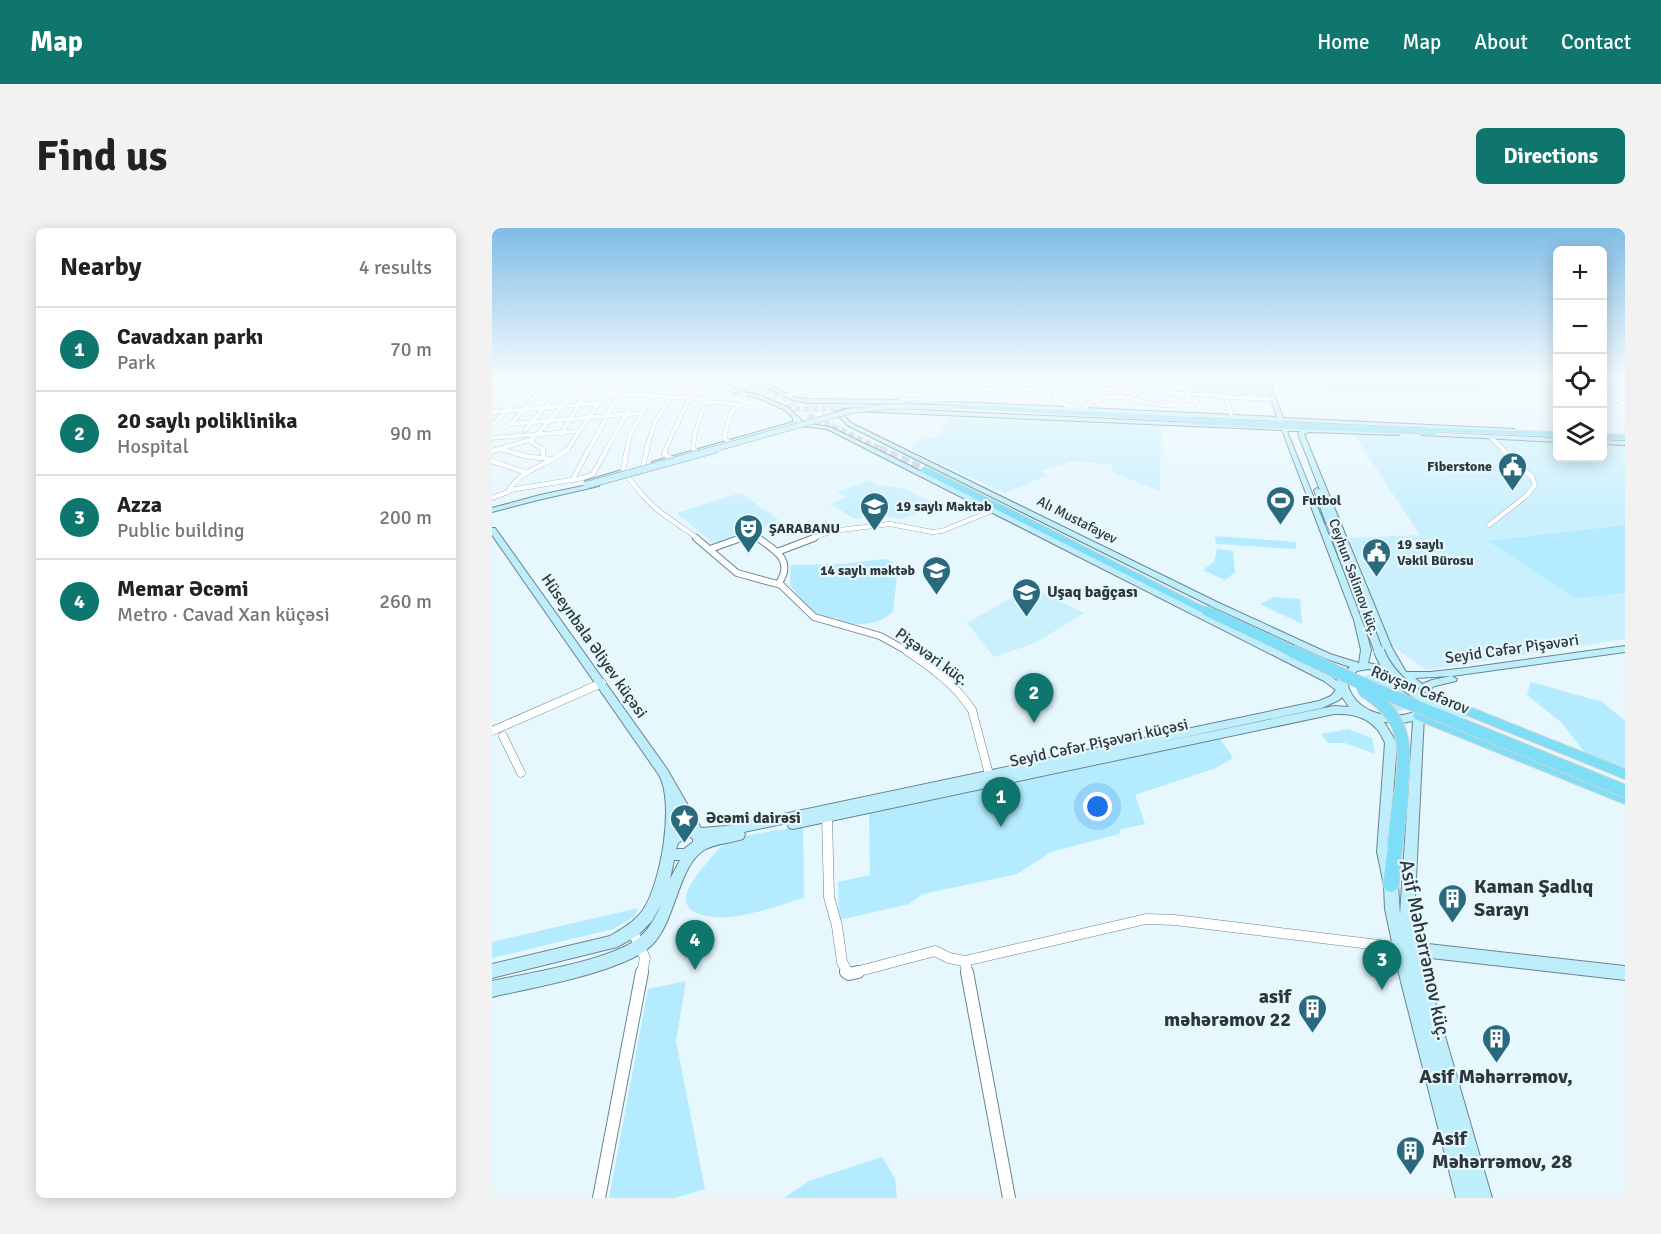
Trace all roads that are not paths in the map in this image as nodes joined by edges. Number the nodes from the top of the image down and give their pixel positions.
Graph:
1 (531, 423) edge
2 (548, 423) edge
3 (569, 423) edge
4 (586, 423) edge
5 (604, 423) edge
6 (622, 423) edge
7 (636, 423) edge
8 (655, 423) edge
9 (678, 423) edge
10 (698, 423) edge
11 (727, 423) edge
12 (795, 423) edge
13 (801, 423) edge
14 (805, 423) tunnel mouth
15 (848, 423) edge
16 (1167, 423) edge
17 (1270, 423) edge
18 (1274, 423) edge
19 (1284, 423) edge
20 (1289, 423) edge
21 (1301, 423) edge
22 (1358, 423) edge
23 (815, 425) junction
24 (1268, 428) junction
25 (1461, 428) junction
26 (784, 429) junction
27 (1288, 429) junction
28 (525, 430) dead end
29 (1313, 430) junction
30 (1494, 430) junction
31 (580, 431) junction
32 (1452, 431) junction
33 (537, 435) junction
34 (560, 435) junction
35 (1507, 435) junction
36 (1469, 436) junction
37 (1553, 436) edge
38 (1553, 436) edge
39 (1490, 437) junction
40 (492, 438) edge
41 (1607, 438) edge
42 (1625, 439) edge
43 (530, 441) junction
44 (743, 441) junction
45 (729, 442) junction
46 (1303, 447) junction
47 (499, 449) junction
48 (492, 450) edge
49 (903, 450) junction
50 (696, 451) junction
51 (886, 456) junction
52 (543, 458) junction
53 (671, 458) junction
54 (554, 459) junction
55 (492, 461) edge
56 (643, 466) junction
57 (930, 468) junction
58 (915, 471) junction
59 (527, 473) junction
60 (625, 474) junction
61 (573, 479) junction
62 (584, 483) junction
63 (510, 490) junction
64 (1317, 491) junction
65 (492, 498) edge
66 (536, 498) junction
67 (1330, 502) junction
68 (492, 510) edge
69 (994, 510) junction
70 (1489, 525) dead end
71 (492, 530) edge
72 (710, 549) junction
73 (777, 552) junction
74 (779, 583) junction
75 (1210, 609) junction
76 (1362, 634) junction
77 (1382, 635) junction
78 (1273, 642) junction
79 (1625, 649) edge
80 (1625, 654) edge
81 (1360, 667) junction
82 (1403, 675) junction
83 (602, 683) junction
84 (1342, 690) junction
85 (1422, 690) junction
86 (1368, 713) junction
87 (1419, 716) junction
88 (1480, 716) junction
89 (1461, 717) junction
90 (492, 731) edge
91 (503, 736) dead end
92 (1472, 736) junction
93 (1173, 740) junction
94 (1391, 743) junction
95 (1416, 752) junction
96 (520, 773) dead end
97 (1625, 774) edge
98 (990, 779) junction
99 (669, 780) junction
100 (1625, 783) edge
101 (1625, 791) edge
102 (1625, 799) edge
103 (827, 817) junction
104 (699, 833) junction
105 (670, 846) junction
106 (697, 848) junction
107 (1391, 885) junction
108 (637, 939) junction
109 (1406, 948) junction
110 (965, 961) junction
111 (492, 971) edge
112 (1625, 973) edge
113 (492, 989) edge
114 (599, 1198) edge
115 (1010, 1198) edge
116 (1465, 1198) edge
117 (1483, 1198) edge

1 - 28 street
2 - 33 street
3 - 34 street
4 - 31 street
5 - 61 street
6 - 62 street
7 - 60 street
8 - 56 street
9 - 53 street
10 - 50 street
11 - 45 street
12 - 26 main road
13 - 23 main road, Alı Mustafayev
14 - 62 main road, bridge
15 - 49 main road, Alı Mustafayev
16 - 24 main road
17 - 32 main road, bridge
18 - 24 main road
19 - 27 main road
20 - 27 main road
21 - 29 main road
22 - 25 main road
23 - 26 main road
23 - 51 main road, Alı Mustafayev
24 - 27 main road
25 - 30 main road
25 - 32 main road
26 - 44 main road
27 - 29 main road
27 - 46 main road, Ceyhun Səlimov küç.
27 - 76 main road, Ceyhun Səlimov küç.
29 - 36 main road
29 - 46 main road
30 - 35 main road
30 - 37 main road
31 - 34 street
31 - 54 street
32 - 35 main road
32 - 36 main road
33 - 34 street
33 - 40 street
33 - 43 street
35 - 38 main road
35 - 39 main road
36 - 39 main road
39 - 70 street
41 - 42 main road
43 - 47 street
43 - 52 street
44 - 45 main road
44 - 60 main road
45 - 50 main road
46 - 64 main road, Ceyhun Səlimov küç.
46 - 67 main road, Ceyhun Səlimov küç.
47 - 48 street
47 - 52 street
49 - 51 main road
49 - 57 main road, Alı Mustafayev
50 - 53 main road
51 - 58 main road, Alı Mustafayev
52 - 54 street
53 - 56 main road
54 - 59 street
55 - 59 street
56 - 60 main road
57 - 58 main road
57 - 75 main road, Alı Mustafayev
57 - 78 main road, Alı Mustafayev
58 - 69 main road, Alı Mustafayev
59 - 63 street
60 - 62 main road
60 - 66 main road
60 - 72 street
61 - 62 street
61 - 63 street
62 - 66 main road
63 - 65 street
64 - 67 main road
64 - 89 main road, Ceyhun Səlimov küç., bridge
66 - 68 main road
67 - 77 main road, Ceyhun Səlimov küç.
69 - 73 street
69 - 78 main road, Alı Mustafayev
71 - 83 main road, Hüseynbala Əliyev küçəsi
72 - 73 street
72 - 74 street
73 - 74 street
74 - 98 street, Pişəvəri küç.
75 - 78 main road, Rövşən Cəfərov, bridge
75 - 89 main road, Rövşən Cəfərov, bridge
76 - 77 main road
76 - 81 main road, Ceyhun Səlimov küç.
77 - 82 main road, Ceyhun Səlimov küç.
78 - 81 main road, Alı Mustafayev
78 - 84 main road, Alı Mustafayev
78 - 101 main road, Rövşən Cəfərov, bridge
78 - 107 main road, bridge
79 - 82 main road, Seyid Cəfər Pişəvəri
80 - 85 main road, Seyid Cəfər Pişəvəri
81 - 82 main road, Alı Mustafayev
81 - 84 main road
82 - 85 main road
83 - 90 street
83 - 99 main road, Hüseynbala Əliyev küçəsi
84 - 86 main road, Alı Mustafayev
84 - 93 main road, Seyid Cəfər Pişəvəri küçəsi
85 - 87 main road, Asif Məhərrəmov küç.
85 - 88 main road
86 - 87 main road, Seyid Cəfər Pişəvəri küçəsi
86 - 93 main road, Seyid Cəfər Pişəvəri küçəsi
86 - 94 main road
87 - 92 main road
87 - 95 main road, Asif Məhərrəmov küç.
88 - 92 main road
88 - 97 main road
89 - 100 main road, Rövşən Cəfərov
91 - 96 street
92 - 102 main road
93 - 98 main road, Seyid Cəfər Pişəvəri küçəsi
94 - 95 main road
94 - 107 main road, Asif Məhərrəmov küç.
95 - 109 main road, Asif Məhərrəmov küç.
98 - 103 main road, Seyid Cəfər Pişəvəri küçəsi
98 - 104 main road, Seyid Cəfər Pişəvəri küçəsi
99 - 104 main road, Hüseynbala Əliyev küçəsi
99 - 105 main road
103 - 106 main road, Seyid Cəfər Pişəvəri küçəsi
103 - 110 street
104 - 105 main road
104 - 106 main road
105 - 106 main road
105 - 108 main road
106 - 108 main road
107 - 109 main road, Asif Məhərrəmov küç.
108 - 111 main road
108 - 113 main road
108 - 114 street
109 - 110 street
109 - 112 main road
109 - 116 main road, Asif Məhərrəmov küç.
109 - 117 main road, Asif Məhərrəmov küç.
110 - 115 street

